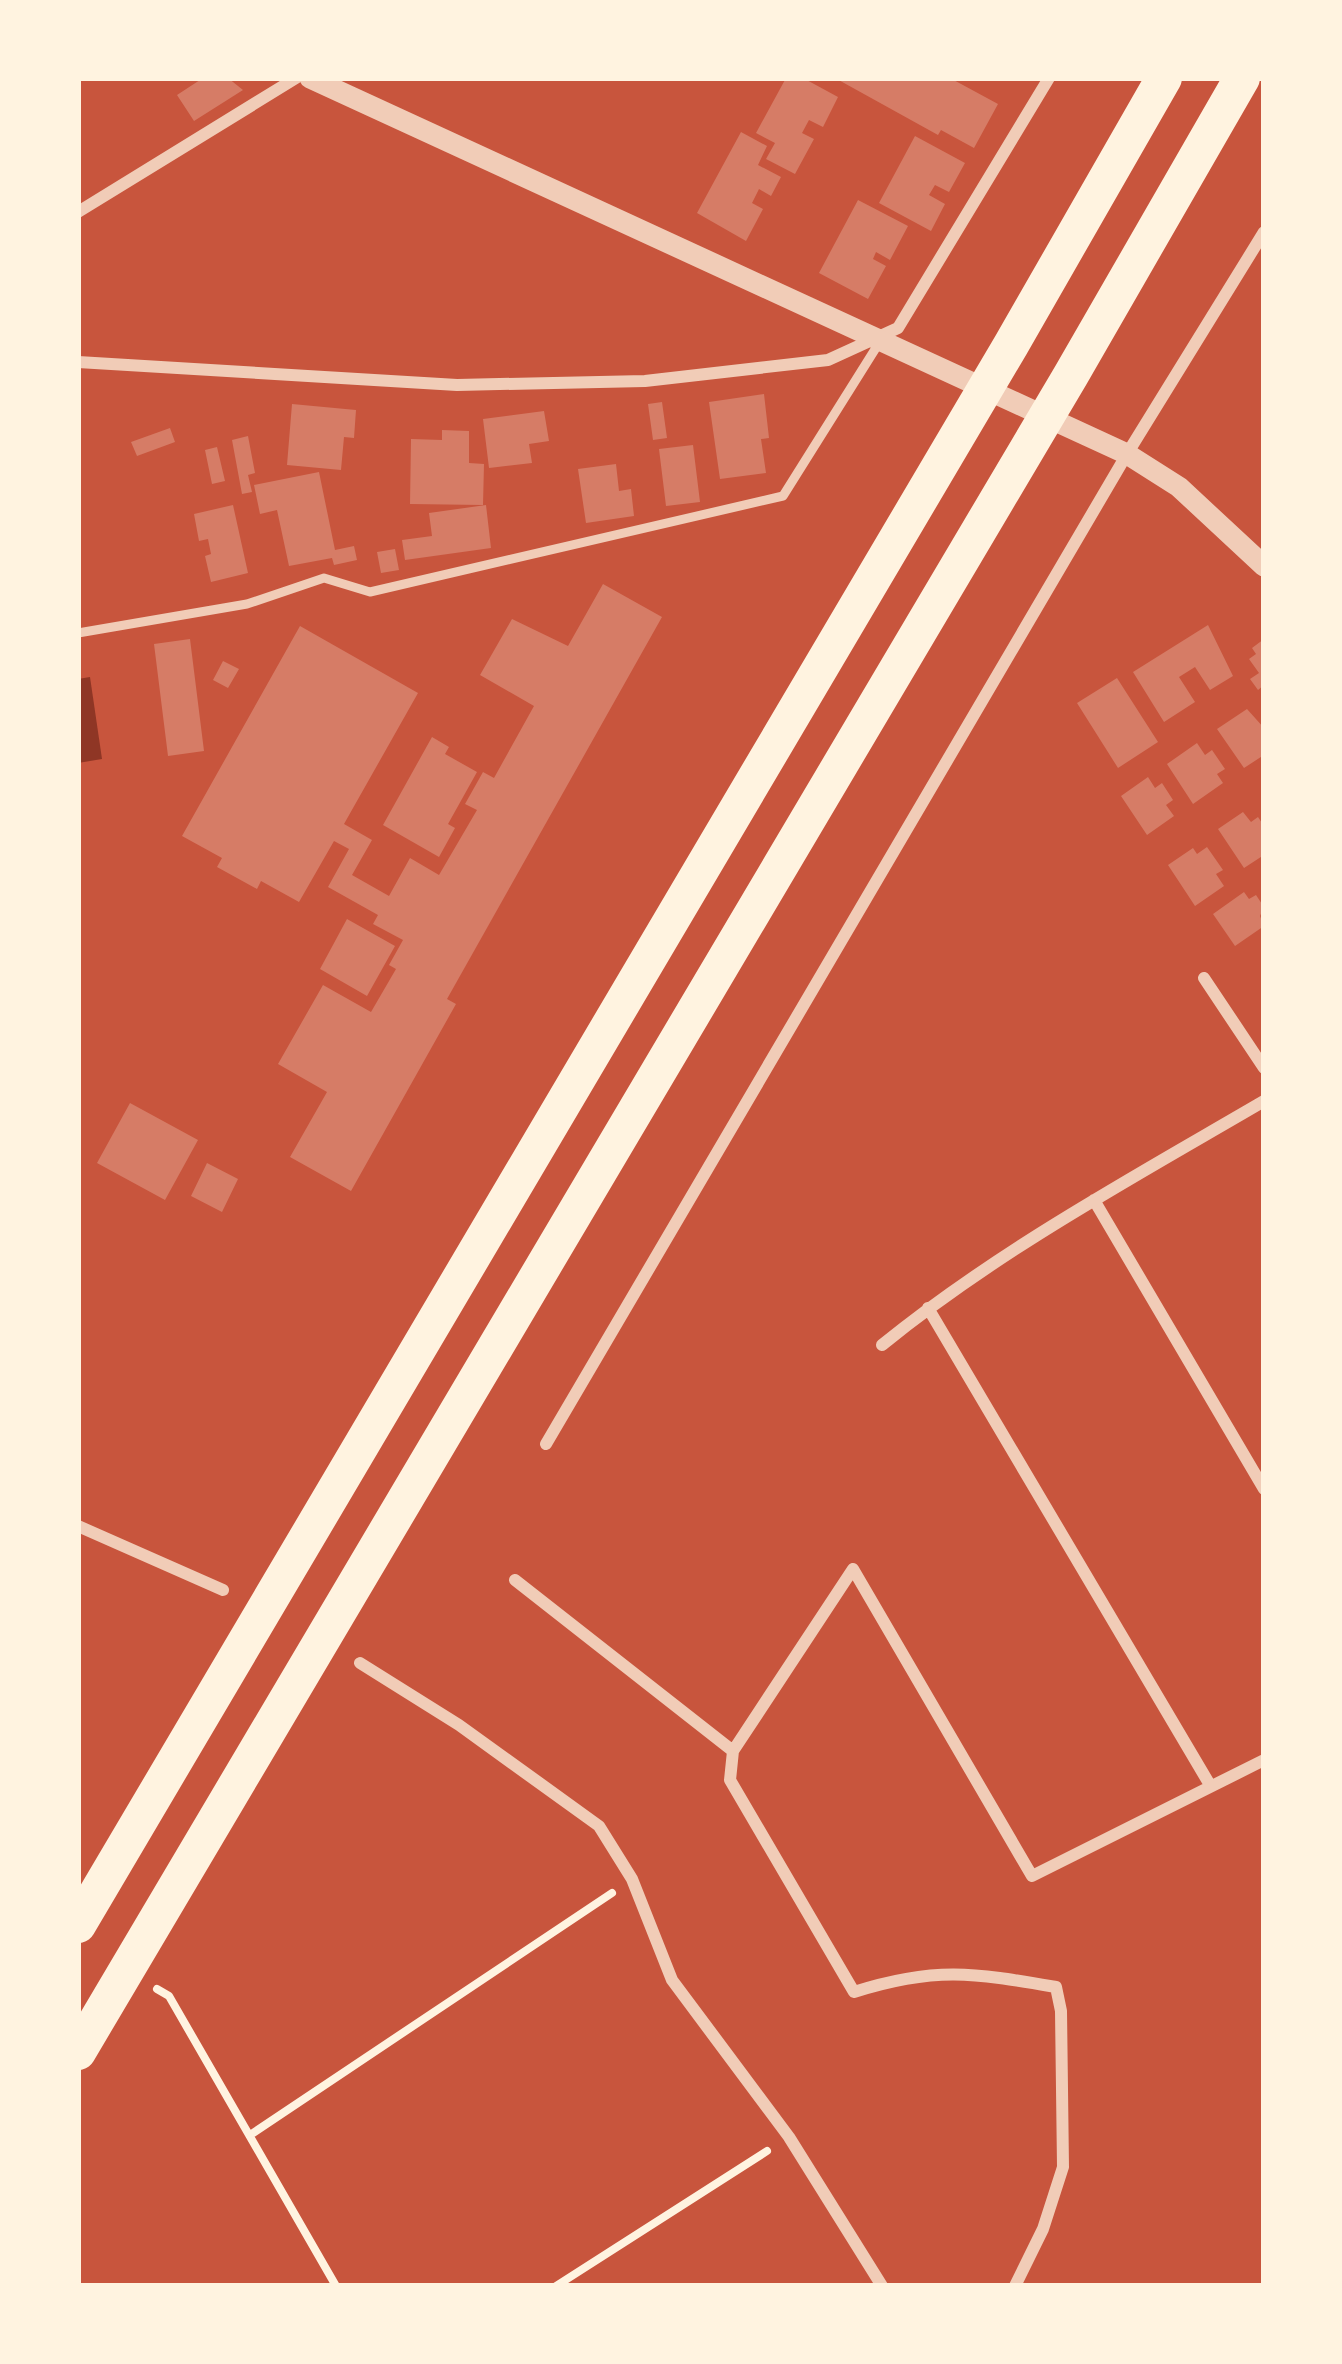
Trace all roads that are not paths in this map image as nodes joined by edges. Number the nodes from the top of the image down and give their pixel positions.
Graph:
1 (296, 78) edge
2 (310, 78) edge
3 (1049, 78) edge
4 (1165, 78) edge
5 (1242, 78) edge
6 (78, 212) edge
7 (1264, 232) edge
8 (881, 339) junction
9 (78, 362) edge
10 (1119, 450) junction
11 (1264, 566) edge
12 (78, 633) edge
13 (1204, 978) dead end
14 (1264, 1068) edge
15 (1264, 1101) edge
16 (1094, 1199) junction
17 (928, 1308) junction
18 (882, 1345) dead end
19 (546, 1444) dead end
20 (1264, 1489) edge
21 (78, 1526) edge
22 (515, 1580) dead end
23 (223, 1591) dead end
24 (360, 1663) dead end
25 (733, 1751) junction
26 (1264, 1760) edge
27 (1210, 1785) junction
28 (78, 1925) edge
29 (78, 2052) edge
30 (882, 2286) edge
31 (1015, 2286) edge

1 - 6 street
2 - 8 street
3 - 8 street
4 - 28 highway
5 - 29 highway
7 - 10 street
8 - 9 street
8 - 10 street
8 - 12 lane
10 - 11 street
10 - 19 street
13 - 14 street
15 - 16 street
16 - 17 street
16 - 20 street
17 - 18 street
17 - 27 street
21 - 23 street
22 - 25 street
24 - 30 street
25 - 27 street
25 - 31 street
26 - 27 street

